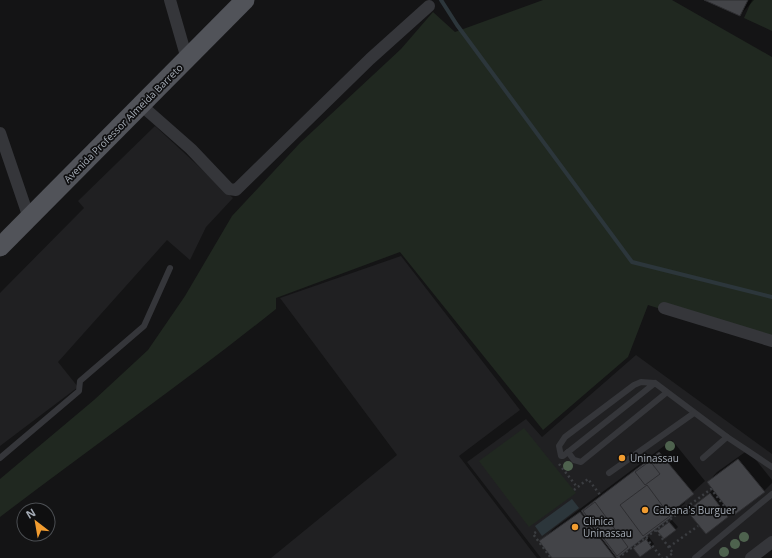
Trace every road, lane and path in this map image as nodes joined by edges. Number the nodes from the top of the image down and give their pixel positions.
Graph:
1 (170, 0) edge
2 (246, 0) edge
3 (429, 6) dead end
4 (187, 59) junction
5 (141, 106) junction
6 (0, 133) edge
7 (29, 218) junction
8 (0, 247) edge
9 (170, 268) dead end
10 (664, 308) dead end
11 (772, 341) edge
12 (654, 382) junction
13 (666, 393) junction
14 (694, 413) junction
15 (726, 437) junction
16 (568, 452) junction
17 (563, 456) junction
18 (0, 458) edge
19 (703, 458) dead end
20 (772, 467) edge
21 (609, 472) dead end
22 (577, 487) junction
23 (574, 490) dead end
24 (772, 494) edge
25 (601, 496) dead end
26 (733, 518) dead end
27 (698, 526) dead end
28 (656, 530) junction
29 (536, 532) dead end
30 (646, 538) junction
31 (772, 542) edge
32 (669, 547) junction
33 (659, 555) junction
34 (668, 557) edge
35 (551, 558) edge
36 (618, 558) edge
37 (655, 558) edge
38 (662, 558) edge
39 (695, 558) edge
40 (751, 558) edge

1 - 4 street
2 - 4 main road, Avenida Professor Almeida Barreto
3 - 5 street
4 - 5 main road, Avenida Professor Almeida Barreto
5 - 7 main road, Avenida Professor Almeida Barreto
6 - 7 street
7 - 8 main road, Avenida Professor Almeida Barreto
9 - 18 lane
10 - 11 street
12 - 13 lane
12 - 16 lane
12 - 17 lane
13 - 14 lane
13 - 16 lane
14 - 15 lane
14 - 21 lane
15 - 19 lane
15 - 20 lane
16 - 17 lane
17 - 22 path
22 - 23 path
22 - 25 path
24 - 39 lane
26 - 28 path
27 - 32 path
28 - 30 path
28 - 32 path
29 - 35 path
30 - 33 path
30 - 36 path
31 - 40 street
32 - 34 path
33 - 37 path
33 - 38 path

